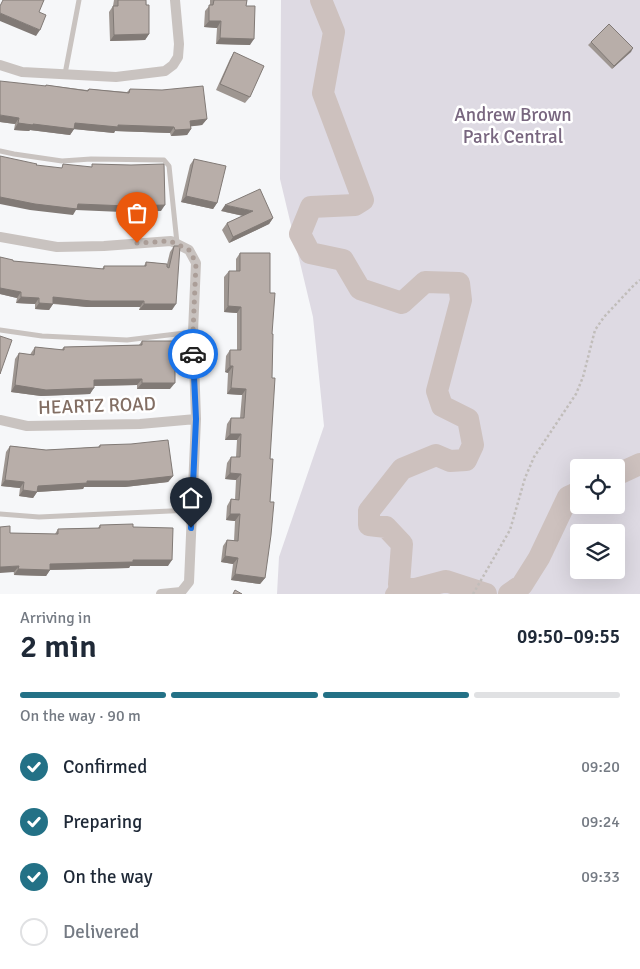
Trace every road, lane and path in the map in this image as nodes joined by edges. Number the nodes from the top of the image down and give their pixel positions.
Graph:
1 (79, 0) edge
2 (175, 0) edge
3 (0, 65) edge
4 (65, 74) junction
5 (0, 150) edge
6 (0, 236) edge
7 (177, 244) junction
8 (640, 280) edge
9 (0, 330) edge
10 (193, 332) junction
11 (196, 419) junction
12 (0, 420) edge
13 (192, 510) junction
14 (0, 514) edge
15 (161, 594) edge
16 (473, 594) edge

1 - 4 lane
2 - 4 street
3 - 4 street
5 - 7 lane
6 - 7 street
7 - 10 street
8 - 16 path
9 - 10 lane
10 - 11 street
11 - 12 street, HEARTZ ROAD
11 - 13 street
13 - 14 lane
13 - 15 street

